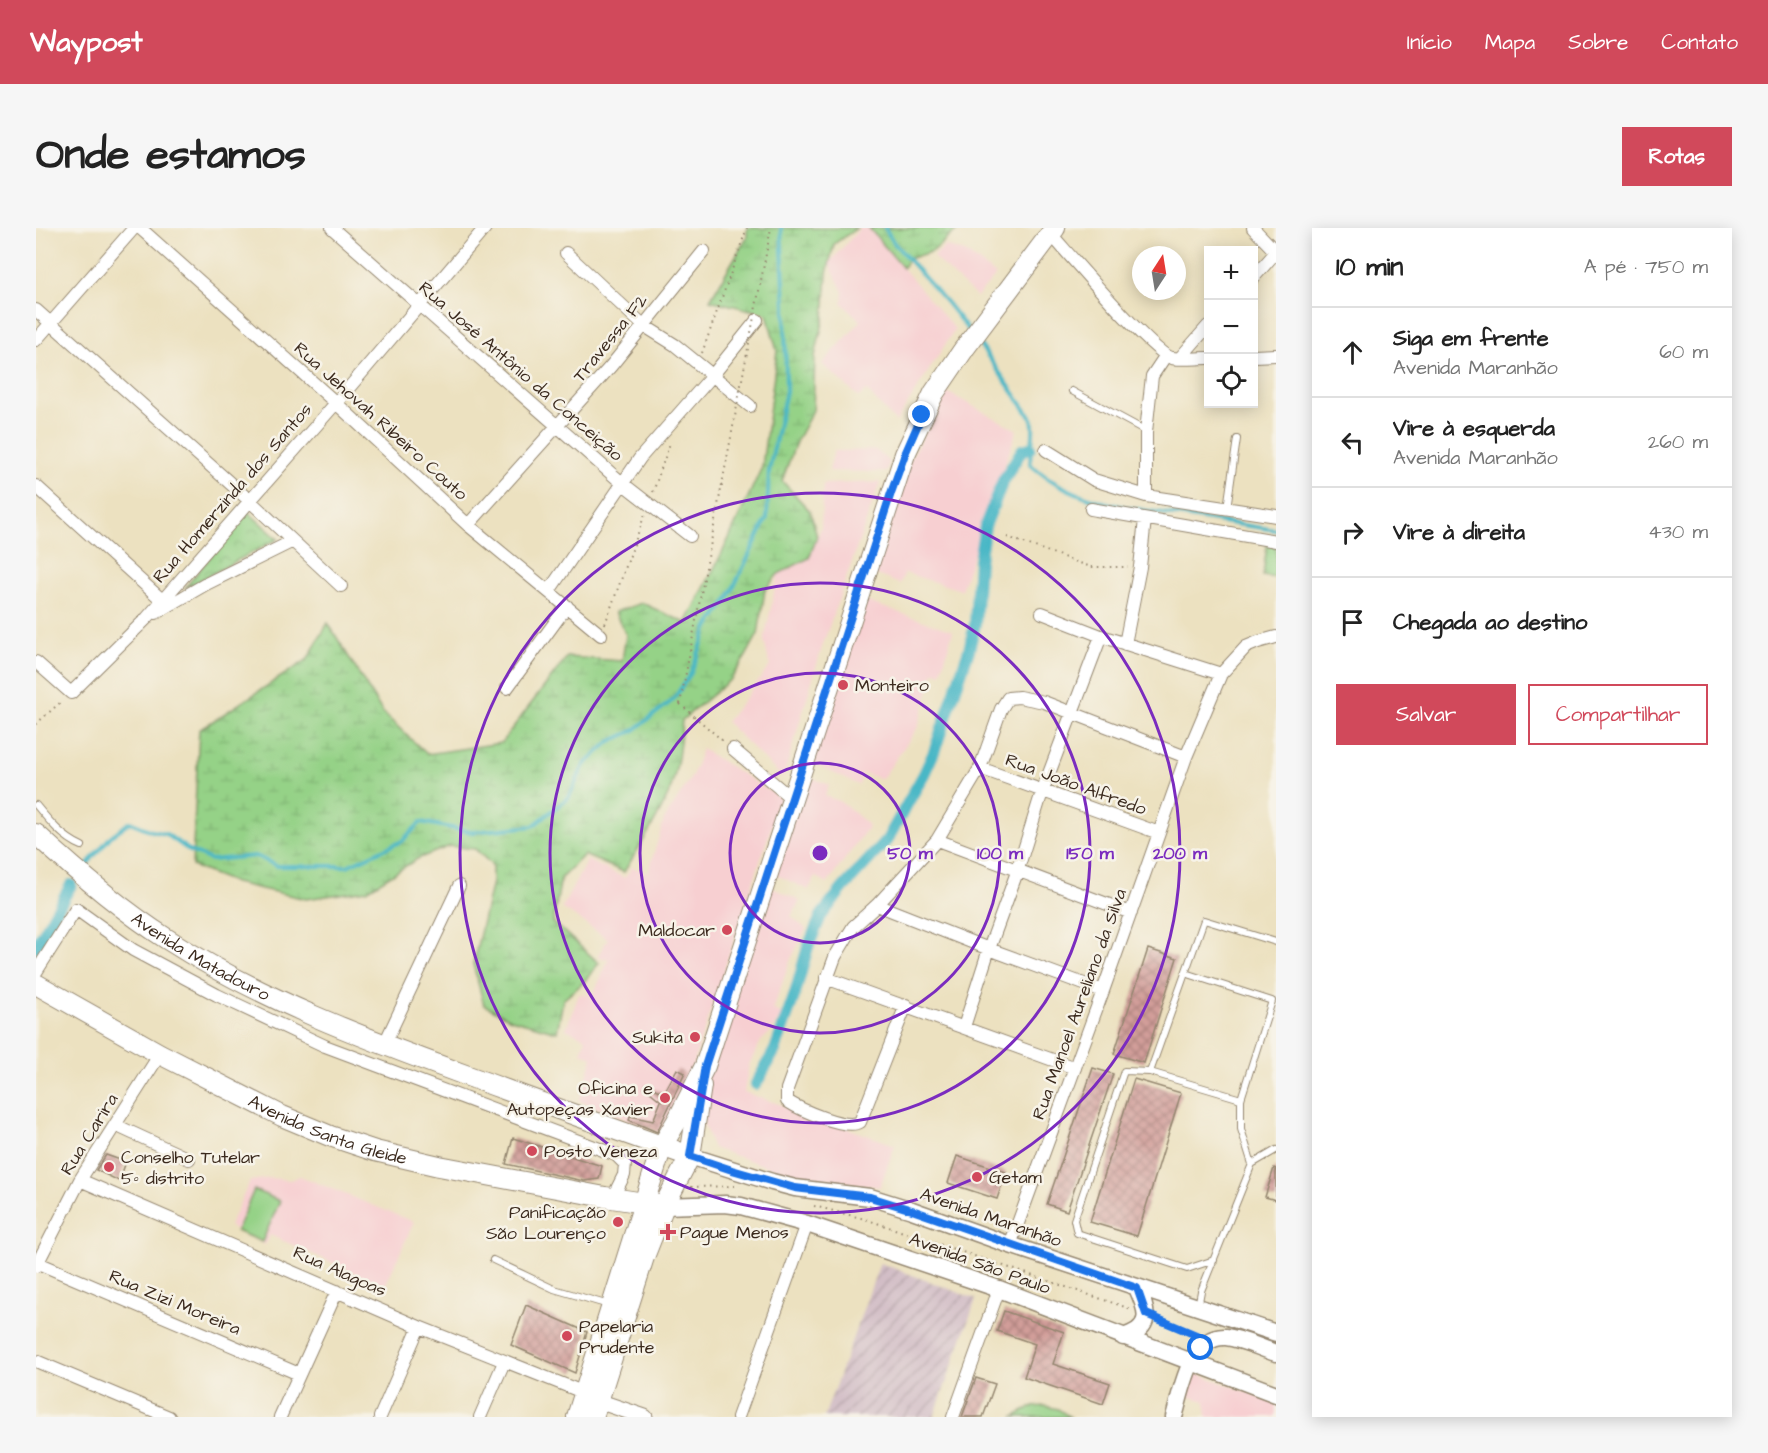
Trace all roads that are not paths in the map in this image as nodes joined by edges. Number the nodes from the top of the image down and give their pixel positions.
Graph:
1 (134, 228) edge
2 (140, 228) edge
3 (332, 228) edge
4 (485, 228) edge
5 (1253, 228) edge
6 (1052, 231) edge
7 (704, 251) dead end
8 (1276, 252) edge
9 (566, 253) dead end
10 (1258, 272) edge
11 (418, 305) junction
12 (36, 310) edge
13 (757, 320) dead end
14 (51, 323) junction
15 (643, 325) junction
16 (1204, 332) edge
17 (36, 340) edge
18 (1166, 355) junction
19 (1276, 355) edge
20 (1258, 356) edge
21 (1180, 358) junction
22 (1204, 358) edge
23 (712, 376) junction
24 (1072, 391) dead end
25 (336, 403) junction
26 (750, 406) dead end
27 (556, 426) junction
28 (1146, 432) junction
29 (1237, 439) dead end
30 (1046, 450) dead end
31 (622, 483) junction
32 (36, 486) edge
33 (1146, 496) junction
34 (250, 501) junction
35 (1091, 509) dead end
36 (1227, 509) junction
37 (1276, 514) edge
38 (1145, 519) junction
39 (468, 525) junction
40 (690, 536) dead end
41 (1276, 541) edge
42 (291, 542) junction
43 (341, 586) dead end
44 (549, 591) junction
45 (162, 600) junction
46 (567, 606) junction
47 (1042, 613) dead end
48 (147, 618) junction
49 (601, 635) dead end
50 (1101, 636) junction
51 (1276, 637) edge
52 (1125, 644) junction
53 (36, 662) edge
54 (1221, 674) junction
55 (507, 688) dead end
56 (1072, 714) junction
57 (733, 749) road end
58 (1186, 757) junction
59 (980, 768) junction
60 (1042, 792) junction
61 (792, 799) junction
62 (36, 805) edge
63 (1159, 833) junction
64 (36, 834) edge
65 (937, 840) junction
66 (82, 846) dead end
67 (1017, 872) junction
68 (459, 886) dead end
69 (878, 905) junction
70 (1131, 913) junction
71 (1276, 942) edge
72 (989, 949) junction
73 (36, 972) edge
74 (1185, 973) junction
75 (826, 978) junction
76 (36, 984) edge
77 (1103, 991) junction
78 (906, 1005) junction
79 (964, 1027) junction
80 (384, 1045) junction
81 (160, 1054) junction
82 (705, 1066) junction
83 (1075, 1068) junction
84 (1150, 1072) junction
85 (1240, 1099) junction
86 (115, 1125) junction
87 (662, 1146) junction
88 (1276, 1150) edge
89 (690, 1156) junction
90 (189, 1159) dead end
91 (1252, 1164) junction
92 (80, 1180) junction
93 (612, 1198) junction
94 (654, 1205) junction
95 (807, 1224) junction
96 (1010, 1245) junction
97 (493, 1260) dead end
98 (1214, 1260) junction
99 (37, 1265) edge
100 (1137, 1288) junction
101 (999, 1289) junction
102 (337, 1291) junction
103 (612, 1306) junction
104 (1198, 1308) junction
105 (419, 1327) junction
106 (1276, 1333) edge
107 (1123, 1337) junction
108 (1276, 1353) edge
109 (36, 1361) edge
110 (504, 1362) junction
111 (1190, 1362) junction
112 (299, 1374) junction
113 (1276, 1394) edge
114 (592, 1404) edge
115 (168, 1417) edge
116 (280, 1417) edge
117 (380, 1417) edge
118 (480, 1417) edge
119 (577, 1417) edge
120 (645, 1417) edge
121 (738, 1417) edge
122 (953, 1417) edge
123 (1174, 1417) edge

1 - 14 street
2 - 25 street, Rua Jehovah Ribeiro Couto
3 - 11 street, Rua José Antônio da Conceição
4 - 11 street, Rua Homerzinda dos Santos
5 - 8 street
6 - 18 street
6 - 61 main road
7 - 15 street, Travessa F2
8 - 10 street
9 - 15 street
11 - 25 street, Rua Homerzinda dos Santos
11 - 27 street, Rua José Antônio da Conceição
12 - 14 street
13 - 23 street
14 - 17 street
14 - 34 street
15 - 23 street
15 - 27 street, Travessa F2
16 - 21 street
18 - 21 street
18 - 28 street
19 - 20 street
21 - 22 street
23 - 26 street
23 - 31 street
24 - 28 lane
25 - 34 street, Rua Homerzinda dos Santos
25 - 39 street, Rua Jehovah Ribeiro Couto
27 - 31 street, Rua José Antônio da Conceição
27 - 39 street, Travessa F2
28 - 33 street
29 - 36 lane
30 - 33 street
31 - 40 street, Rua José Antônio da Conceição
31 - 44 street
32 - 45 street
33 - 36 street
34 - 42 street
34 - 45 street, Rua Homerzinda dos Santos
35 - 38 street
36 - 37 street
38 - 41 street
38 - 52 street
39 - 44 street, Rua Jehovah Ribeiro Couto
42 - 43 street
42 - 48 street, Rua Homerzinda dos Santos
44 - 46 street, Rua Jehovah Ribeiro Couto
45 - 48 street, Rua Homerzinda dos Santos
46 - 49 street, Rua Jehovah Ribeiro Couto
46 - 55 street
47 - 50 street
48 - 53 street, Rua Homerzinda dos Santos
50 - 52 street
50 - 56 street
51 - 54 street, Rua Manoel Aureliano da Silva
52 - 54 street
54 - 58 street, Rua Manoel Aureliano da Silva
56 - 58 street
56 - 59 street
56 - 60 street
57 - 61 street
58 - 63 street, Rua Manoel Aureliano da Silva
59 - 60 street, Rua João Alfredo
59 - 65 street
60 - 63 street, Rua João Alfredo
60 - 67 street
61 - 82 main road
62 - 66 lane
63 - 70 street, Rua Manoel Aureliano da Silva
64 - 80 main road, Avenida Matadouro
65 - 67 street
65 - 69 street
67 - 70 street
67 - 72 street
68 - 80 street
69 - 72 street
69 - 75 street
70 - 77 street, Rua Manoel Aureliano da Silva
71 - 74 lane
72 - 77 street
72 - 79 street
73 - 93 street
74 - 84 lane
74 - 85 lane
75 - 78 street
75 - 78 street
76 - 81 main road, Avenida Santa Gleide
77 - 83 street, Rua Manoel Aureliano da Silva
78 - 79 street
79 - 83 street
80 - 87 main road, Avenida Matadouro
81 - 86 street, Rua Carira
81 - 93 main road, Avenida Santa Gleide
82 - 87 main road
82 - 89 main road
83 - 96 street, Rua Manoel Aureliano da Silva
84 - 85 lane
84 - 98 lane
85 - 91 lane
86 - 90 street
86 - 92 street, Rua Carira
87 - 89 main road, Avenida Matadouro
87 - 94 main road
88 - 91 lane
89 - 94 main road
89 - 96 main road, Avenida Maranhão
91 - 98 lane
92 - 99 street, Rua Carira
92 - 102 street, Rua Alagoas
93 - 94 main road, Avenida Santa Gleide
94 - 95 main road, Avenida São Paulo
94 - 103 main road
94 - 114 main road
95 - 101 main road, Avenida São Paulo
95 - 121 street
96 - 100 main road, Avenida Maranhão
97 - 103 lane
98 - 104 lane
99 - 112 street, Rua Zizi Moreira
100 - 104 main road, Avenida Maranhão
100 - 107 main road
101 - 107 main road, Avenida São Paulo
101 - 122 street
102 - 105 street, Rua Alagoas
102 - 112 street
103 - 114 main road
104 - 106 main road, Avenida Maranhão
105 - 110 street, Rua Alagoas
105 - 117 street
107 - 111 main road, Avenida São Paulo
108 - 111 main road
109 - 115 street
110 - 114 street, Rua Alagoas
110 - 118 street
111 - 113 main road, Avenida São Paulo
111 - 123 main road
112 - 116 street
114 - 119 main road
114 - 120 street, Rua Alagoas

